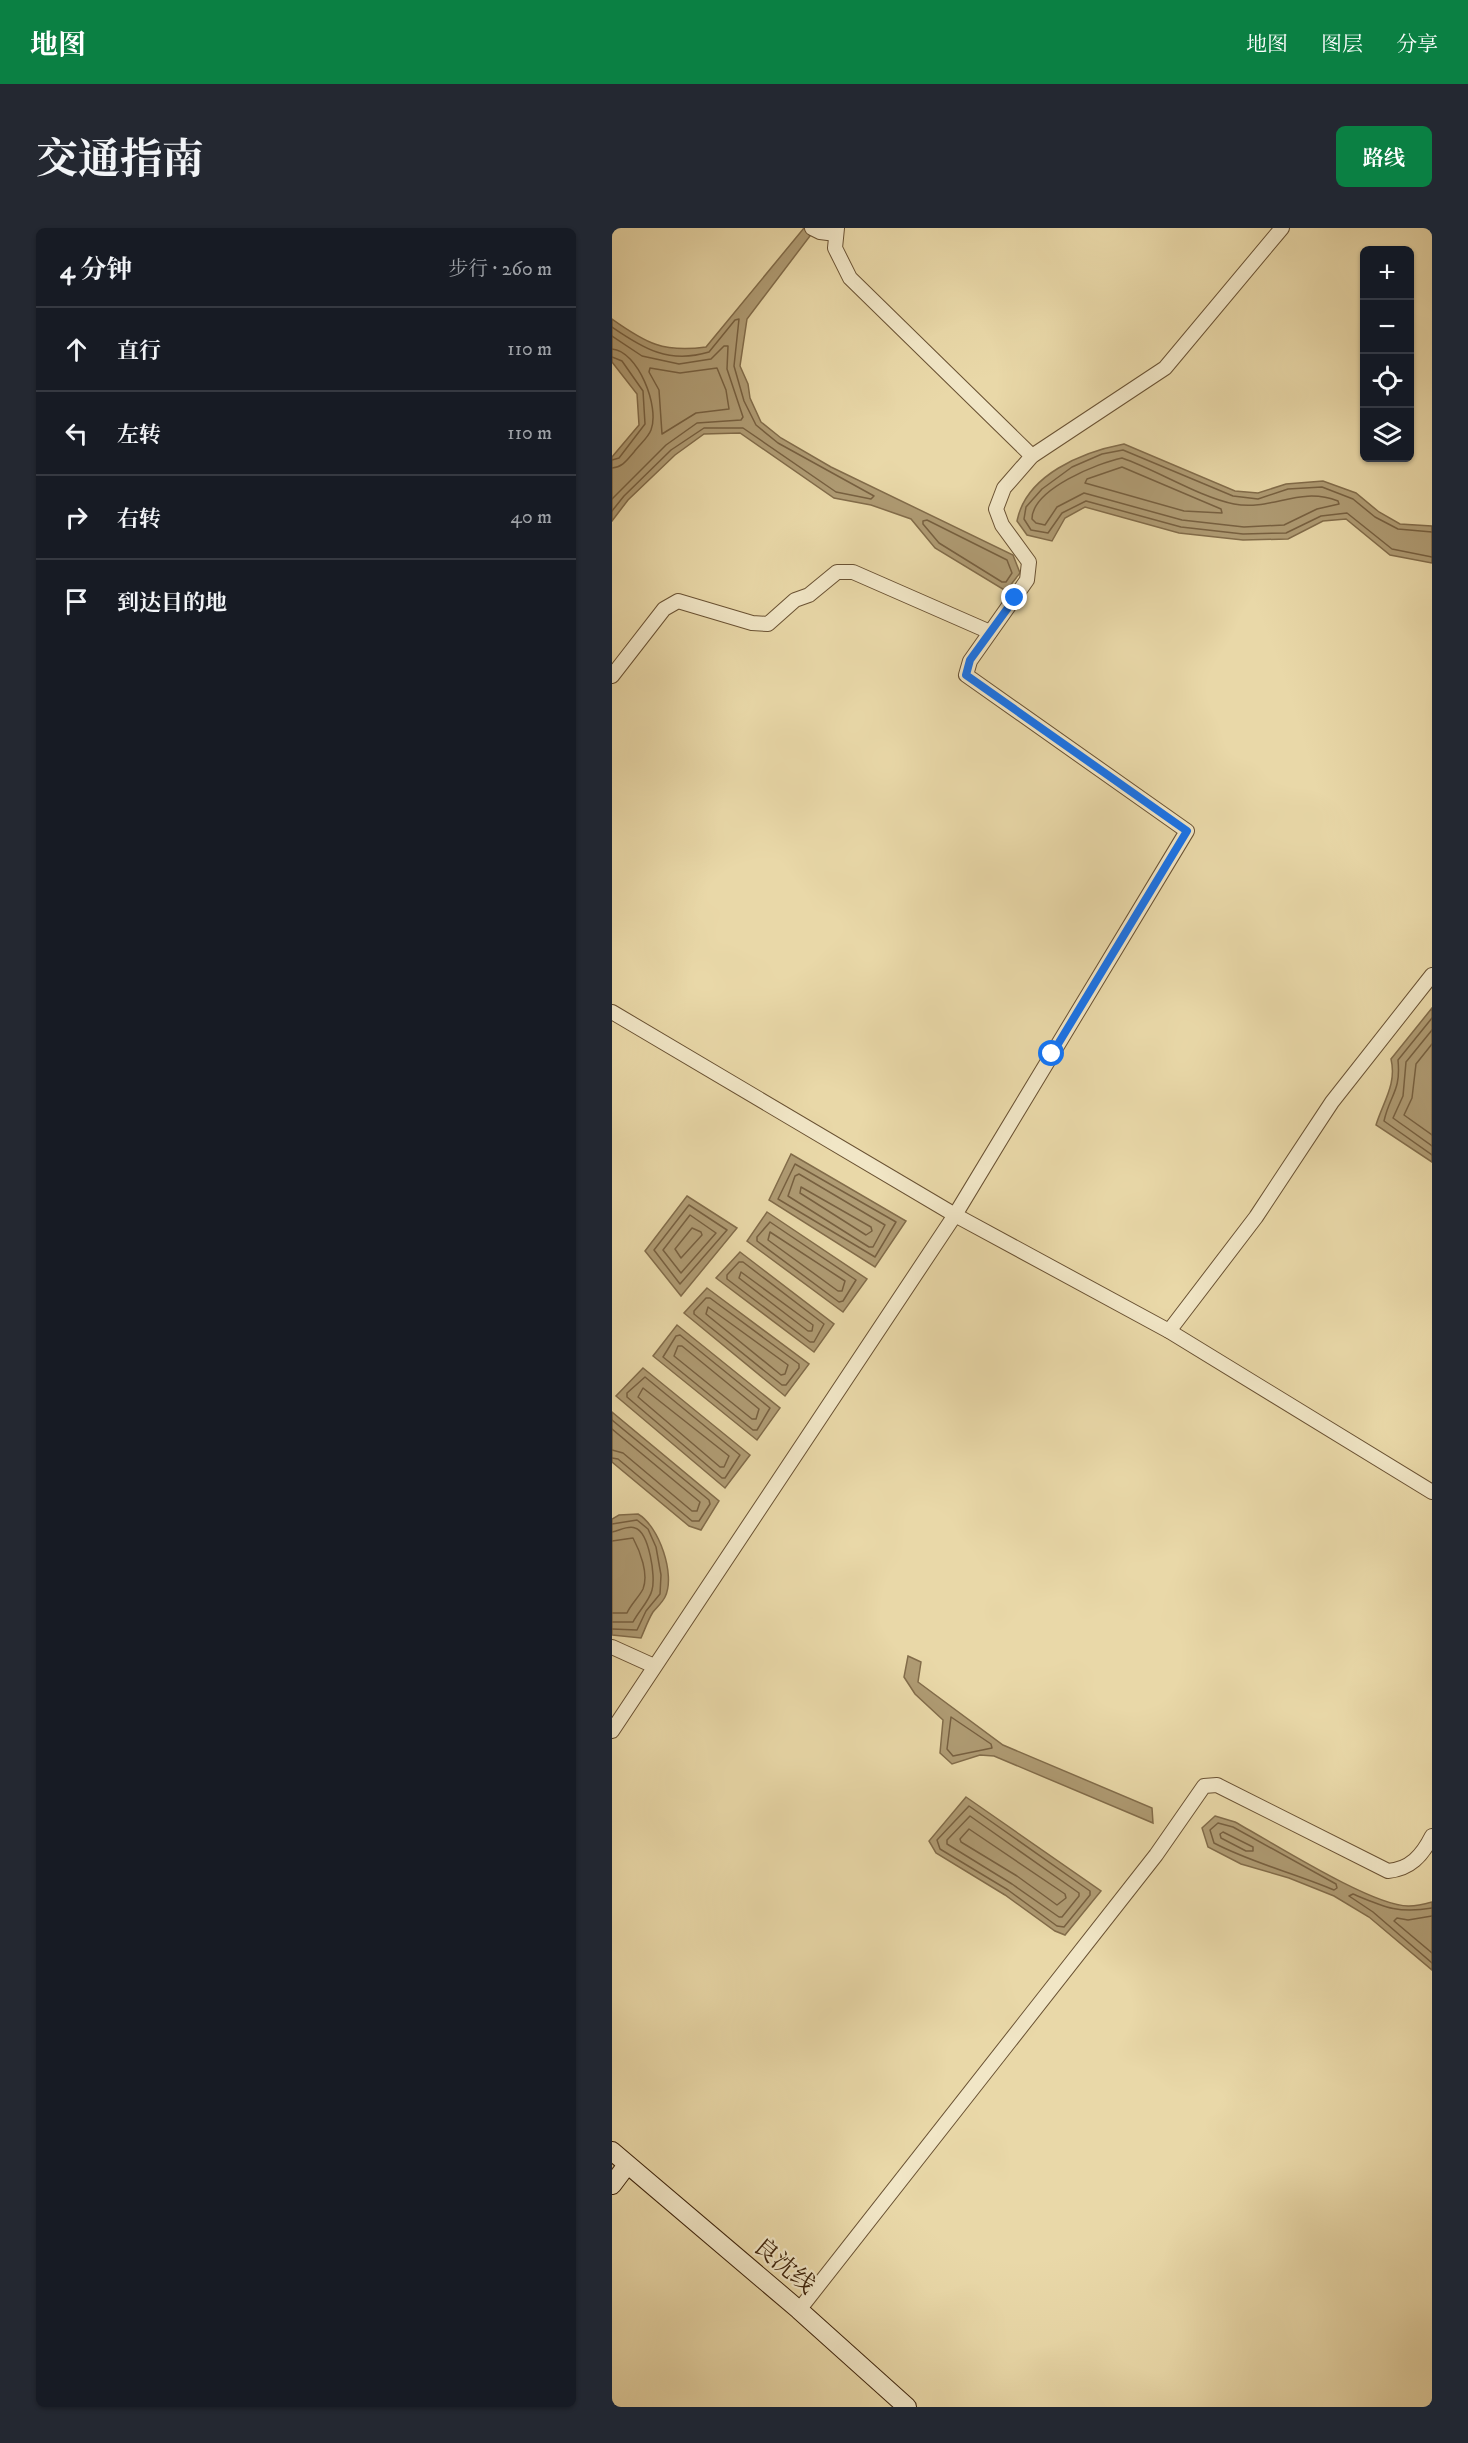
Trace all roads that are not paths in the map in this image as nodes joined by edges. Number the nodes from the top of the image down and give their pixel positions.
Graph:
1 (1282, 228) edge
2 (816, 230) edge
3 (837, 231) edge
4 (1032, 456) junction
5 (990, 632) junction
6 (612, 676) edge
7 (1432, 975) edge
8 (612, 1012) edge
9 (954, 1215) junction
10 (1169, 1331) junction
11 (1432, 1492) edge
12 (612, 1647) edge
13 (654, 1666) junction
14 (612, 1731) edge
15 (1432, 1836) edge
16 (612, 2151) edge
17 (627, 2165) junction
18 (612, 2184) edge
19 (799, 2310) junction
20 (907, 2407) edge

1 - 4 street
2 - 3 street
3 - 4 street
4 - 5 street
5 - 6 street
5 - 9 street
7 - 10 street
8 - 9 street
9 - 10 street
9 - 13 street
10 - 11 street
12 - 13 street
13 - 14 street
15 - 19 street
16 - 17 street, 良沈线
17 - 18 street
17 - 19 street, 良沈线
19 - 20 street, 良沈线

